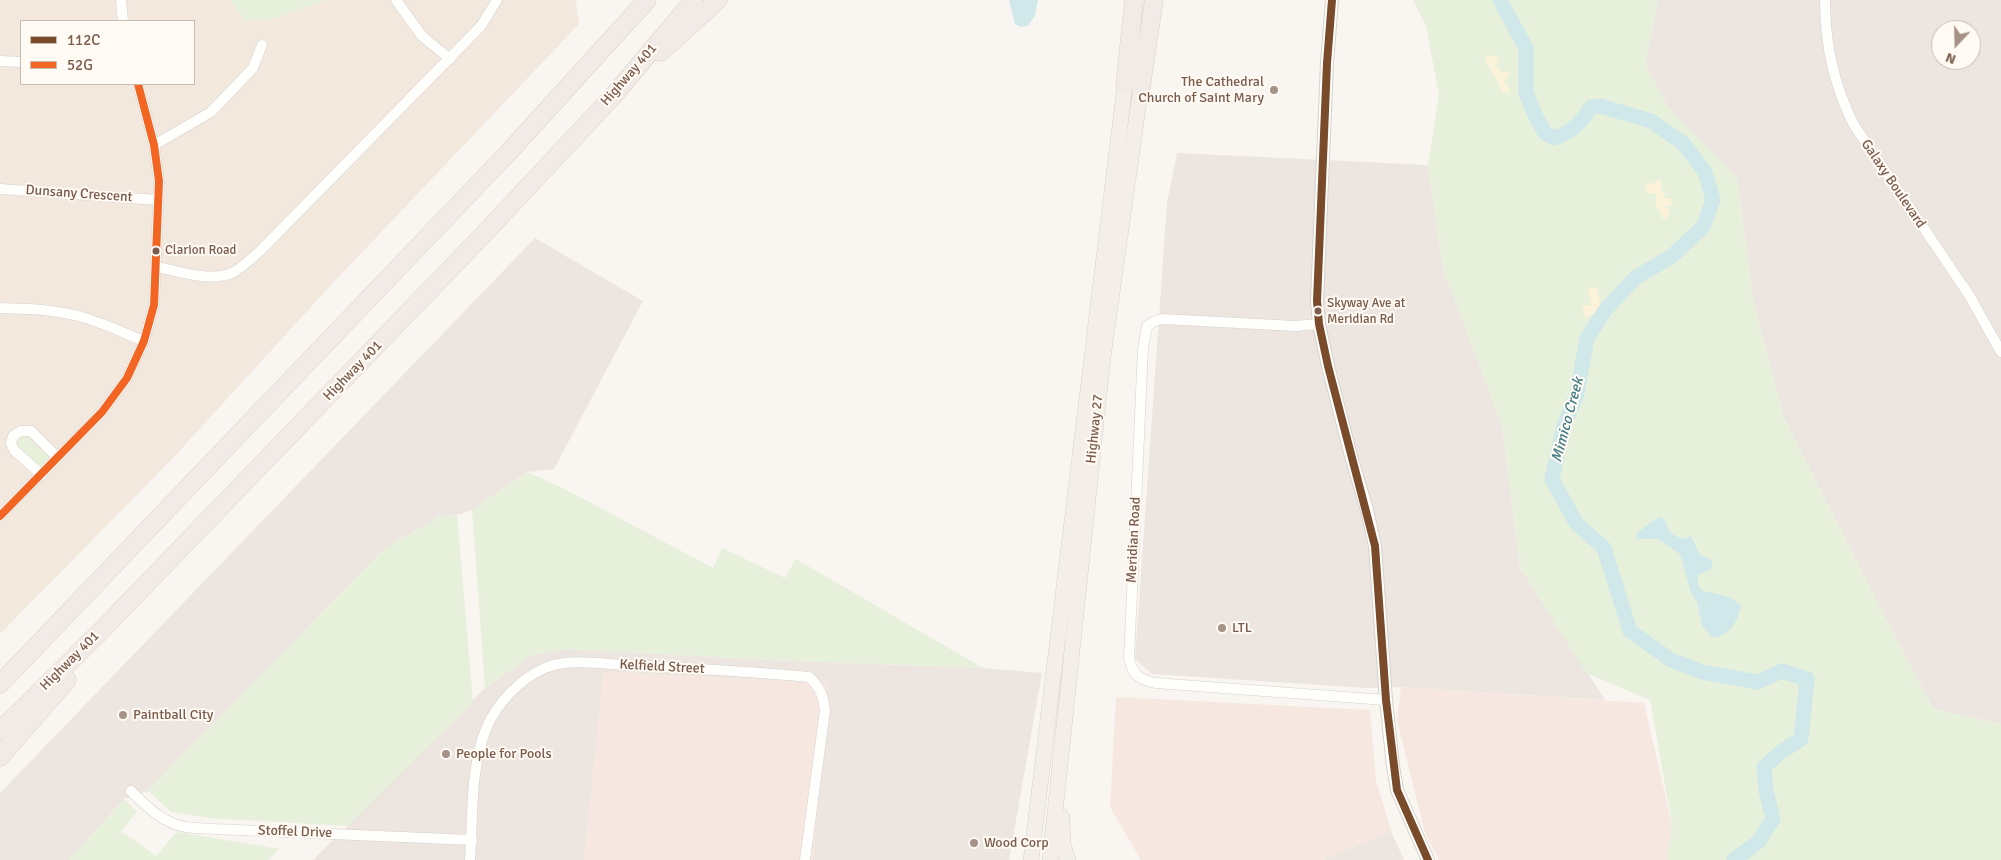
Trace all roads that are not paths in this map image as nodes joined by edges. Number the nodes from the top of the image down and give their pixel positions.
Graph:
1 (121, 0) edge
2 (396, 0) edge
3 (497, 0) edge
4 (647, 0) edge
5 (694, 0) edge
6 (718, 0) edge
7 (1134, 0) edge
8 (1154, 0) edge
9 (1332, 0) edge
10 (1825, 0) edge
11 (123, 20) edge
12 (262, 45) dead end
13 (450, 60) junction
14 (0, 61) edge
15 (20, 62) edge
16 (138, 85) edge
17 (1133, 86) junction
18 (613, 96) junction
19 (154, 145) junction
20 (0, 189) edge
21 (158, 200) junction
22 (157, 267) junction
23 (0, 308) edge
24 (1319, 324) junction
25 (144, 341) junction
26 (2001, 352) edge
27 (57, 457) junction
28 (42, 475) junction
29 (0, 516) edge
30 (158, 572) junction
31 (0, 684) edge
32 (1386, 700) junction
33 (0, 731) edge
34 (0, 757) edge
35 (1058, 784) junction
36 (131, 791) dead end
37 (472, 840) junction
38 (470, 860) edge
39 (805, 860) edge
40 (1031, 860) edge
41 (1050, 860) edge
42 (1068, 860) edge
43 (1428, 860) edge

1 - 11 street
2 - 13 street
3 - 13 street
4 - 31 highway
5 - 18 highway, Highway 401
6 - 18 highway
7 - 17 highway, Highway 27
8 - 17 highway, Highway 27
9 - 24 street
10 - 26 street, Galaxy Boulevard
12 - 19 street
13 - 22 street
14 - 15 street
16 - 19 street
17 - 35 main road, Highway 27
17 - 40 main road, Highway 27
18 - 30 highway, Highway 401
19 - 21 street
20 - 21 street, Dunsany Crescent
21 - 22 street
22 - 25 street
23 - 25 street
24 - 32 street
24 - 32 street, Meridian Road
25 - 27 street
27 - 28 street
27 - 28 street
28 - 29 street
30 - 33 highway, Highway 401
30 - 34 highway
32 - 43 street
35 - 41 main road, Highway 27
35 - 42 main road
36 - 37 street, Stoffel Drive
37 - 38 street, Kelfield Street
37 - 39 street, Kelfield Street

